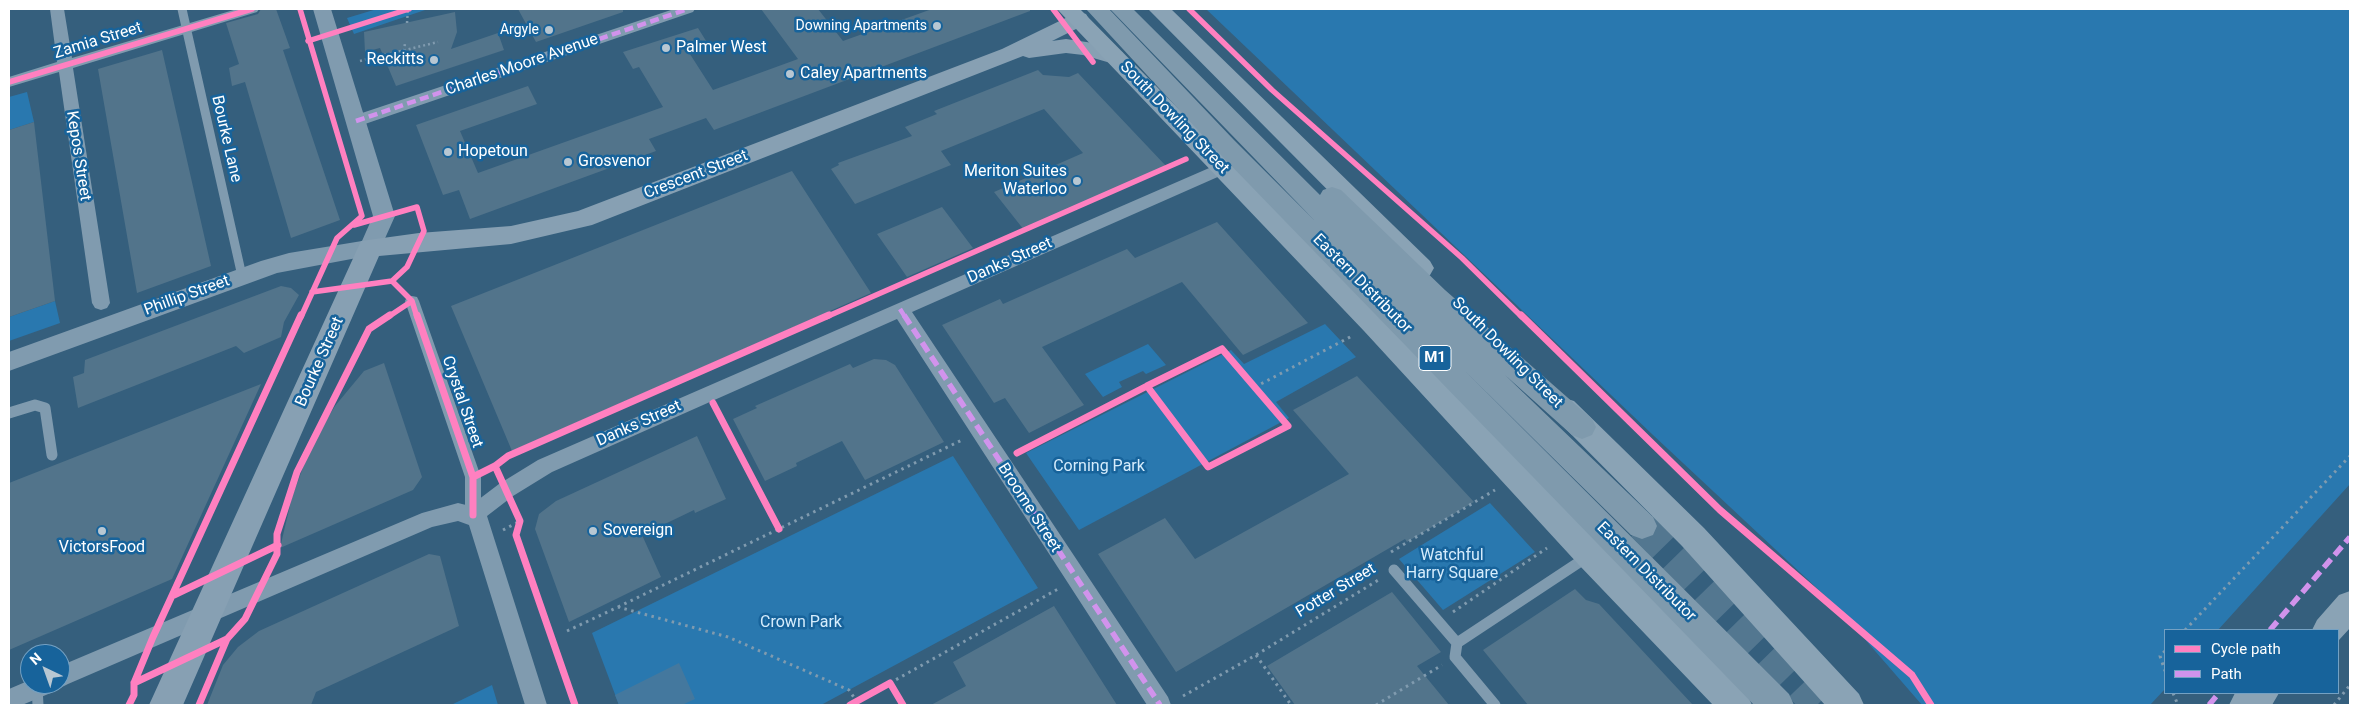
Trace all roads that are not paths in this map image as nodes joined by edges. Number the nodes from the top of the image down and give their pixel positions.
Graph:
1 (57, 9) edge
2 (182, 9) edge
3 (252, 9) edge
4 (322, 9) edge
5 (688, 9) edge
6 (1121, 9) edge
7 (1139, 9) edge
8 (1159, 9) edge
9 (1081, 12) edge
10 (186, 29) junction
11 (1010, 54) junction
12 (1114, 57) junction
13 (64, 65) junction
14 (9, 82) edge
15 (356, 122) junction
16 (1222, 168) junction
17 (370, 248) junction
18 (242, 276) junction
19 (412, 301) dead end
20 (101, 303) dead end
21 (900, 309) junction
22 (9, 362) edge
23 (9, 413) edge
24 (1582, 427) junction
25 (52, 455) dead end
26 (473, 515) junction
27 (1642, 526) tunnel mouth
28 (1590, 555) junction
29 (1394, 570) road end
30 (2350, 605) edge
31 (205, 614) junction
32 (2329, 629) edge
33 (1458, 643) junction
34 (70, 673) edge
35 (32, 694) edge
36 (2262, 694) edge
37 (9, 700) edge
38 (166, 705) edge
39 (536, 705) edge
40 (1160, 705) edge
41 (1495, 705) edge
42 (1736, 705) edge
43 (1777, 705) edge
44 (1848, 705) edge
45 (2246, 705) edge

1 - 13 street, Kepos Street
2 - 10 lane, Bourke Lane
3 - 10 street, Zamia Street
4 - 15 street, Bourke Street
5 - 15 street, Charles Moore Avenue
6 - 27 highway, Eastern Distributor / M1
7 - 24 highway
8 - 24 main road, South Dowling Street
9 - 11 main road, Crescent Street
9 - 12 main road, South Dowling Street
9 - 43 highway, Eastern Distributor / M1
10 - 13 street, Zamia Street
10 - 18 lane, Bourke Lane
11 - 12 main road, Crescent Street
11 - 17 main road, Crescent Street
12 - 16 main road, South Dowling Street
13 - 14 street, Zamia Street
13 - 20 street, Kepos Street
15 - 17 street, Bourke Street
16 - 21 street, Danks Street
16 - 28 main road, South Dowling Street
17 - 18 street, Phillip Street
17 - 31 main road, Bourke Street
18 - 22 street, Phillip Street
19 - 26 street, Crystal Street
21 - 26 street, Danks Street
21 - 40 street, Broome Street
23 - 25 lane
24 - 44 main road, South Dowling Street
26 - 31 street
26 - 39 street, Crystal Street
28 - 33 lane
28 - 42 main road, South Dowling Street
29 - 33 lane
30 - 32 main road
31 - 34 street
31 - 38 main road, Bourke Street
33 - 41 lane
35 - 37 street
36 - 45 main road

